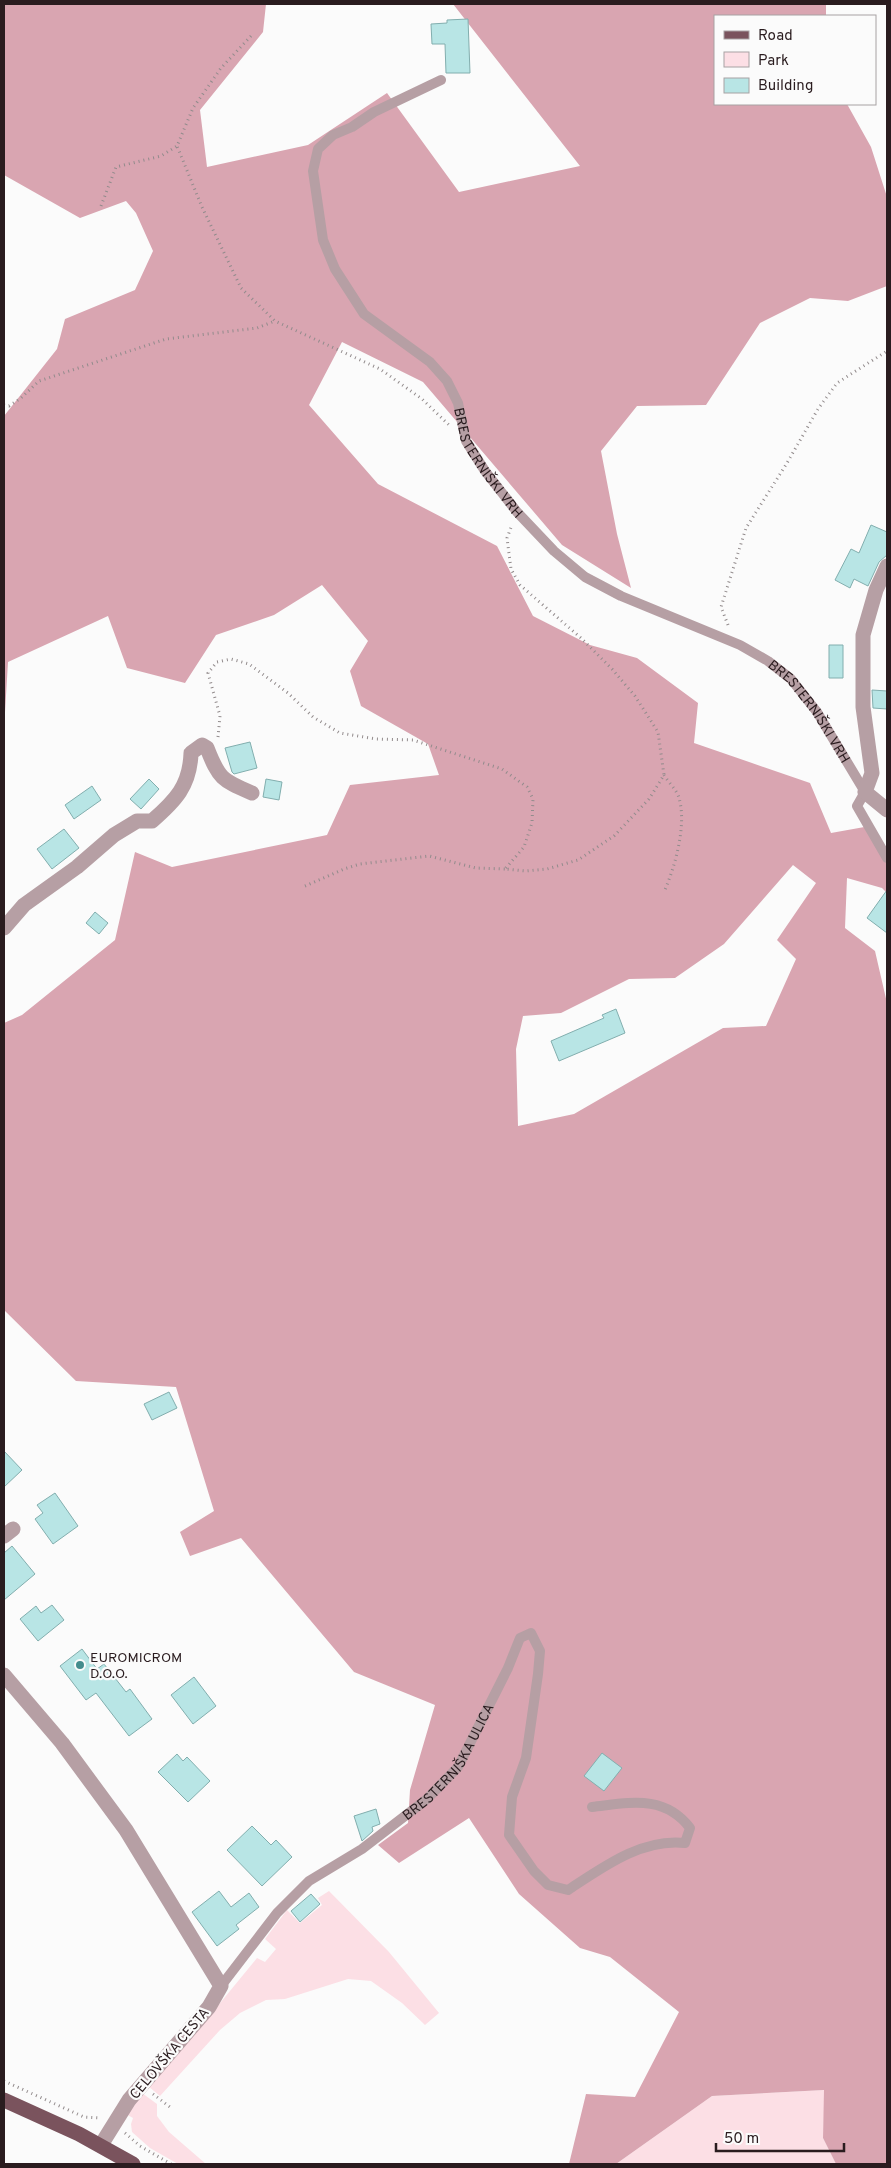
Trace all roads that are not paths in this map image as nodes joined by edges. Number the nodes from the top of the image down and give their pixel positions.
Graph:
1 (441, 80) dead end
2 (887, 566) edge
3 (865, 792) junction
4 (252, 793) dead end
5 (887, 810) edge
6 (887, 858) edge
7 (4, 928) edge
8 (4, 1675) edge
9 (592, 1807) dead end
10 (221, 1986) junction
11 (4, 2100) edge
12 (101, 2145) junction
13 (133, 2164) edge

1 - 3 lane, BRESTERNIŠKI VRH
2 - 3 street, BRESTERNIŠKI VRH
3 - 5 street, BRESTERNIŠKI VRH
3 - 6 lane, BRESTERNIŠKI VRH
4 - 7 street
8 - 10 street
9 - 10 lane, BRESTERNIŠKA ULICA
10 - 12 street, CELOVŠKA CESTA
11 - 12 main road
12 - 13 main road

